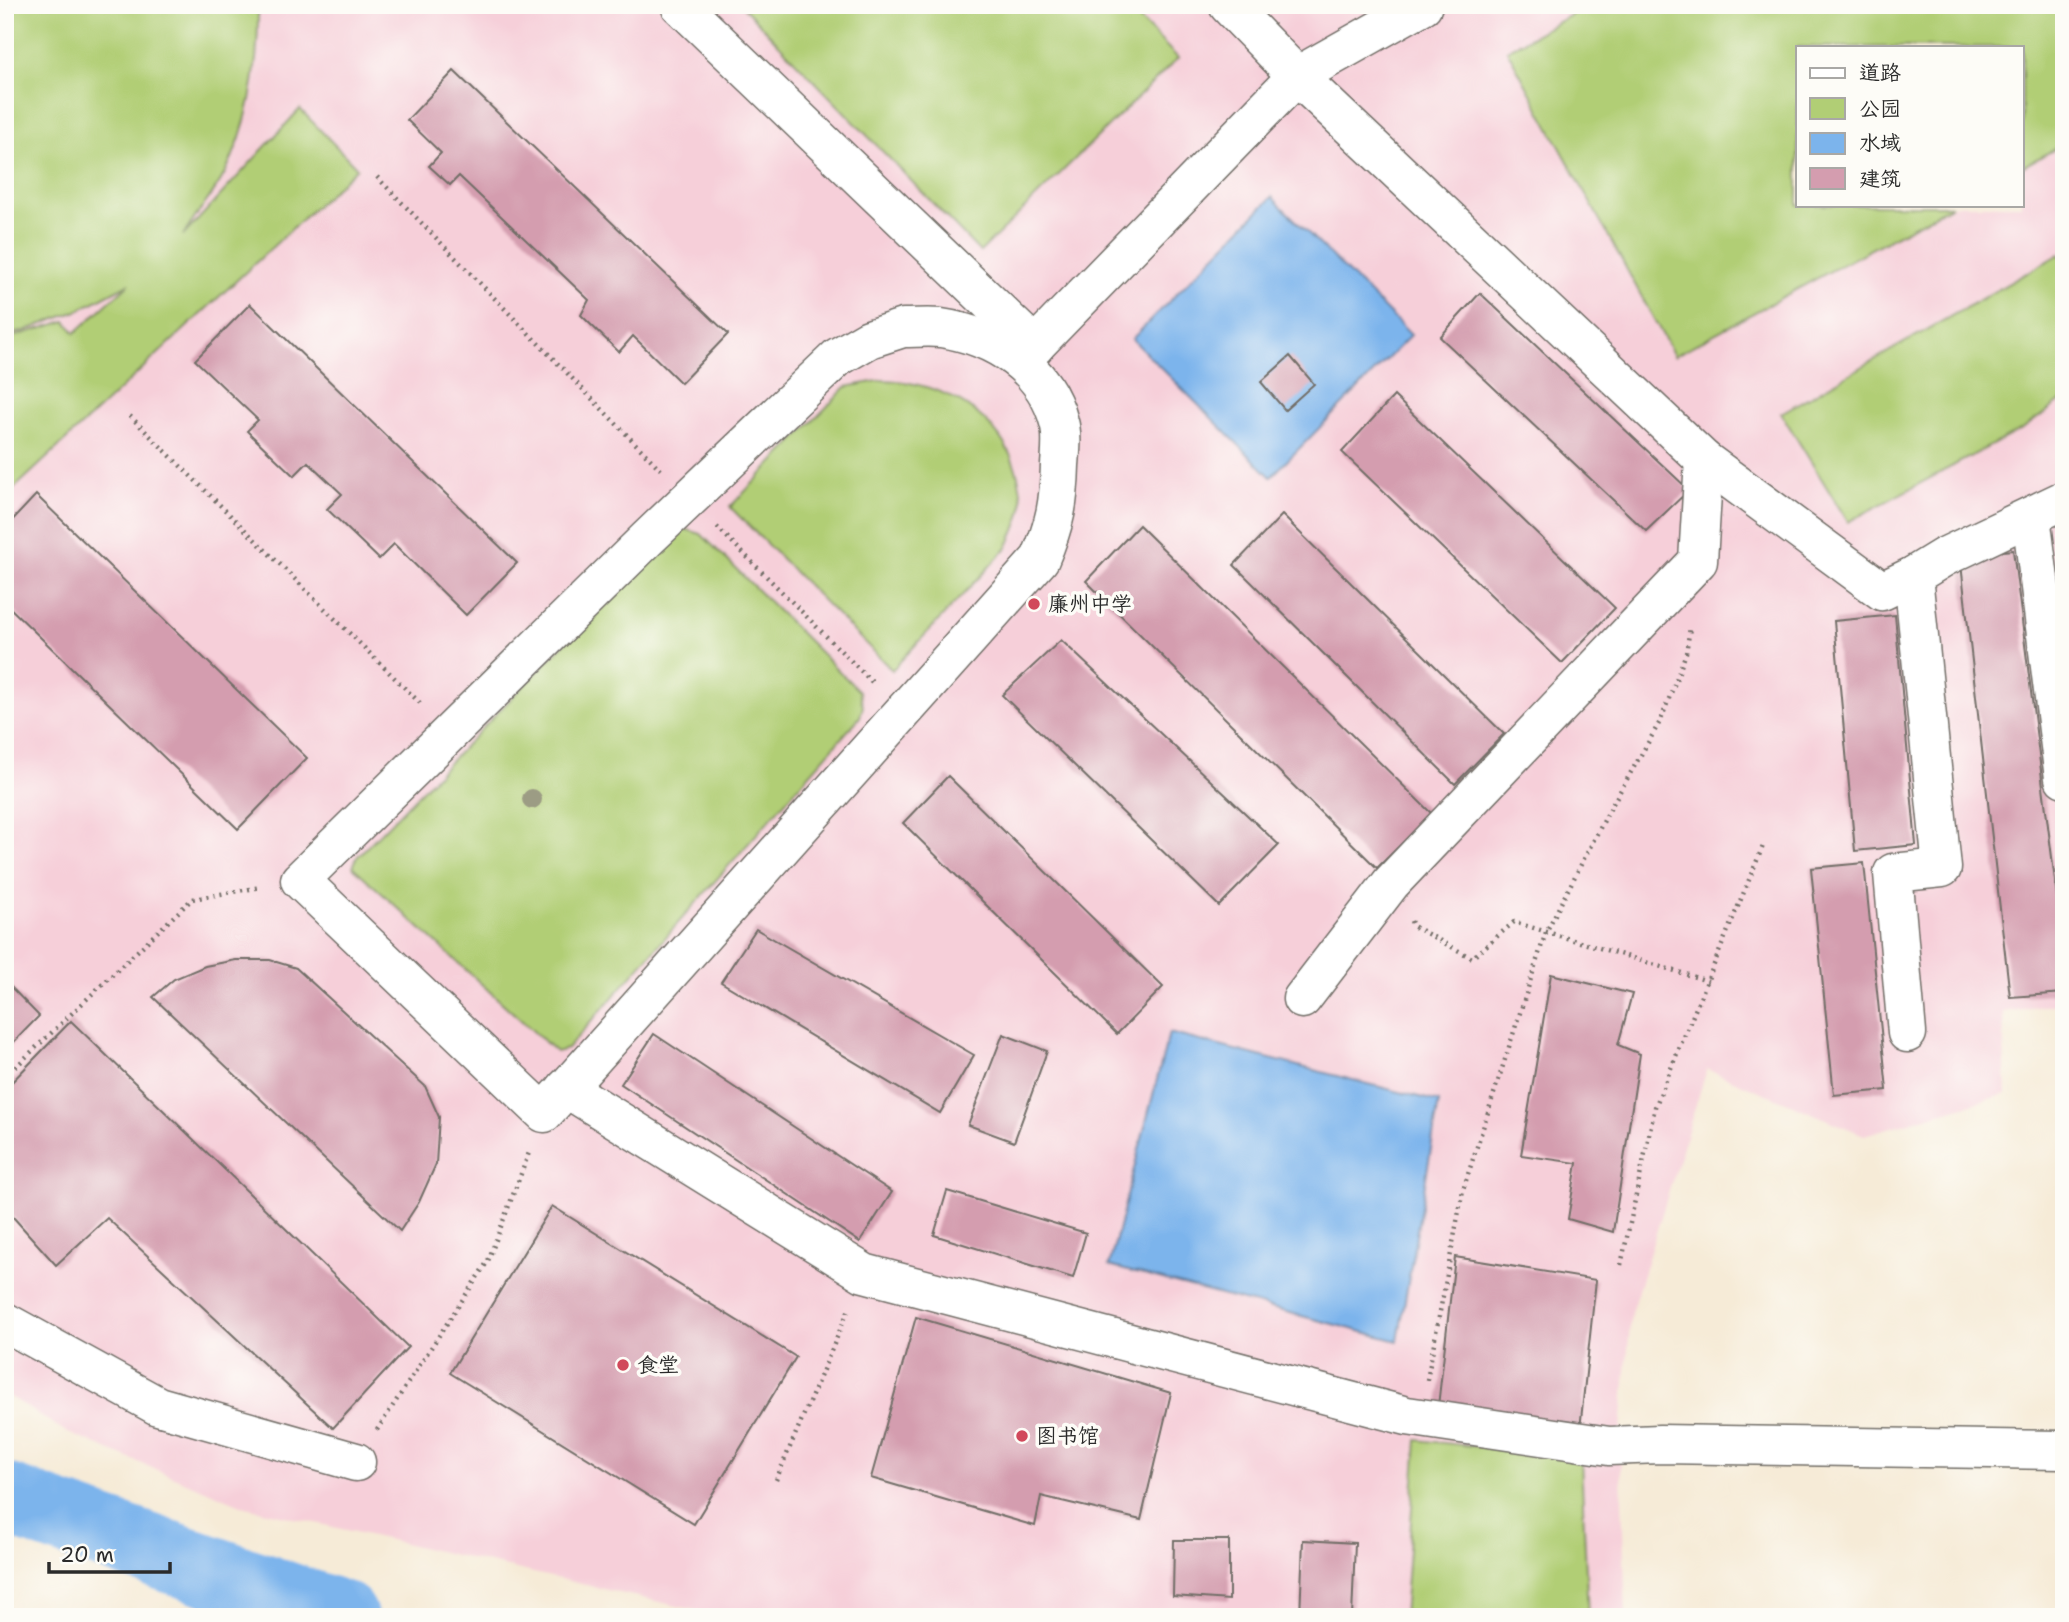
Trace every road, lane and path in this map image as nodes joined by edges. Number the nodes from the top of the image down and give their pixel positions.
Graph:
1 (680, 5) edge
2 (1228, 5) edge
3 (1423, 5) edge
4 (1297, 76) junction
5 (377, 177) dead end
6 (1028, 353) junction
7 (130, 416) dead end
8 (1704, 460) junction
9 (689, 499) junction
10 (2047, 508) edge
11 (1913, 576) junction
12 (1690, 626) dead end
13 (903, 712) junction
14 (450, 733) junction
15 (2064, 778) edge
16 (1763, 846) dead end
17 (300, 880) junction
18 (1391, 883) junction
19 (1546, 932) junction
20 (1708, 981) junction
21 (1302, 999) dead end
22 (1907, 1033) dead end
23 (5, 1077) edge
24 (555, 1101) junction
25 (1621, 1265) dead end
26 (864, 1273) junction
27 (5, 1322) edge
28 (1419, 1418) junction
29 (2064, 1450) edge
30 (356, 1462) joint
31 (776, 1480) dead end

1 - 6 street
2 - 4 street
3 - 4 street
4 - 6 street
4 - 8 street
5 - 9 path
6 - 9 street
6 - 13 street
7 - 14 path
8 - 11 street
8 - 18 street
9 - 13 path
9 - 14 street
10 - 11 street
10 - 15 street
11 - 22 street
12 - 19 path
13 - 24 street
14 - 17 street
16 - 20 path
17 - 23 path
17 - 24 street
18 - 19 path
18 - 21 street
19 - 20 path
19 - 28 path
20 - 25 path
24 - 26 street
24 - 30 path
26 - 28 street
26 - 31 path
27 - 30 street
28 - 29 street

